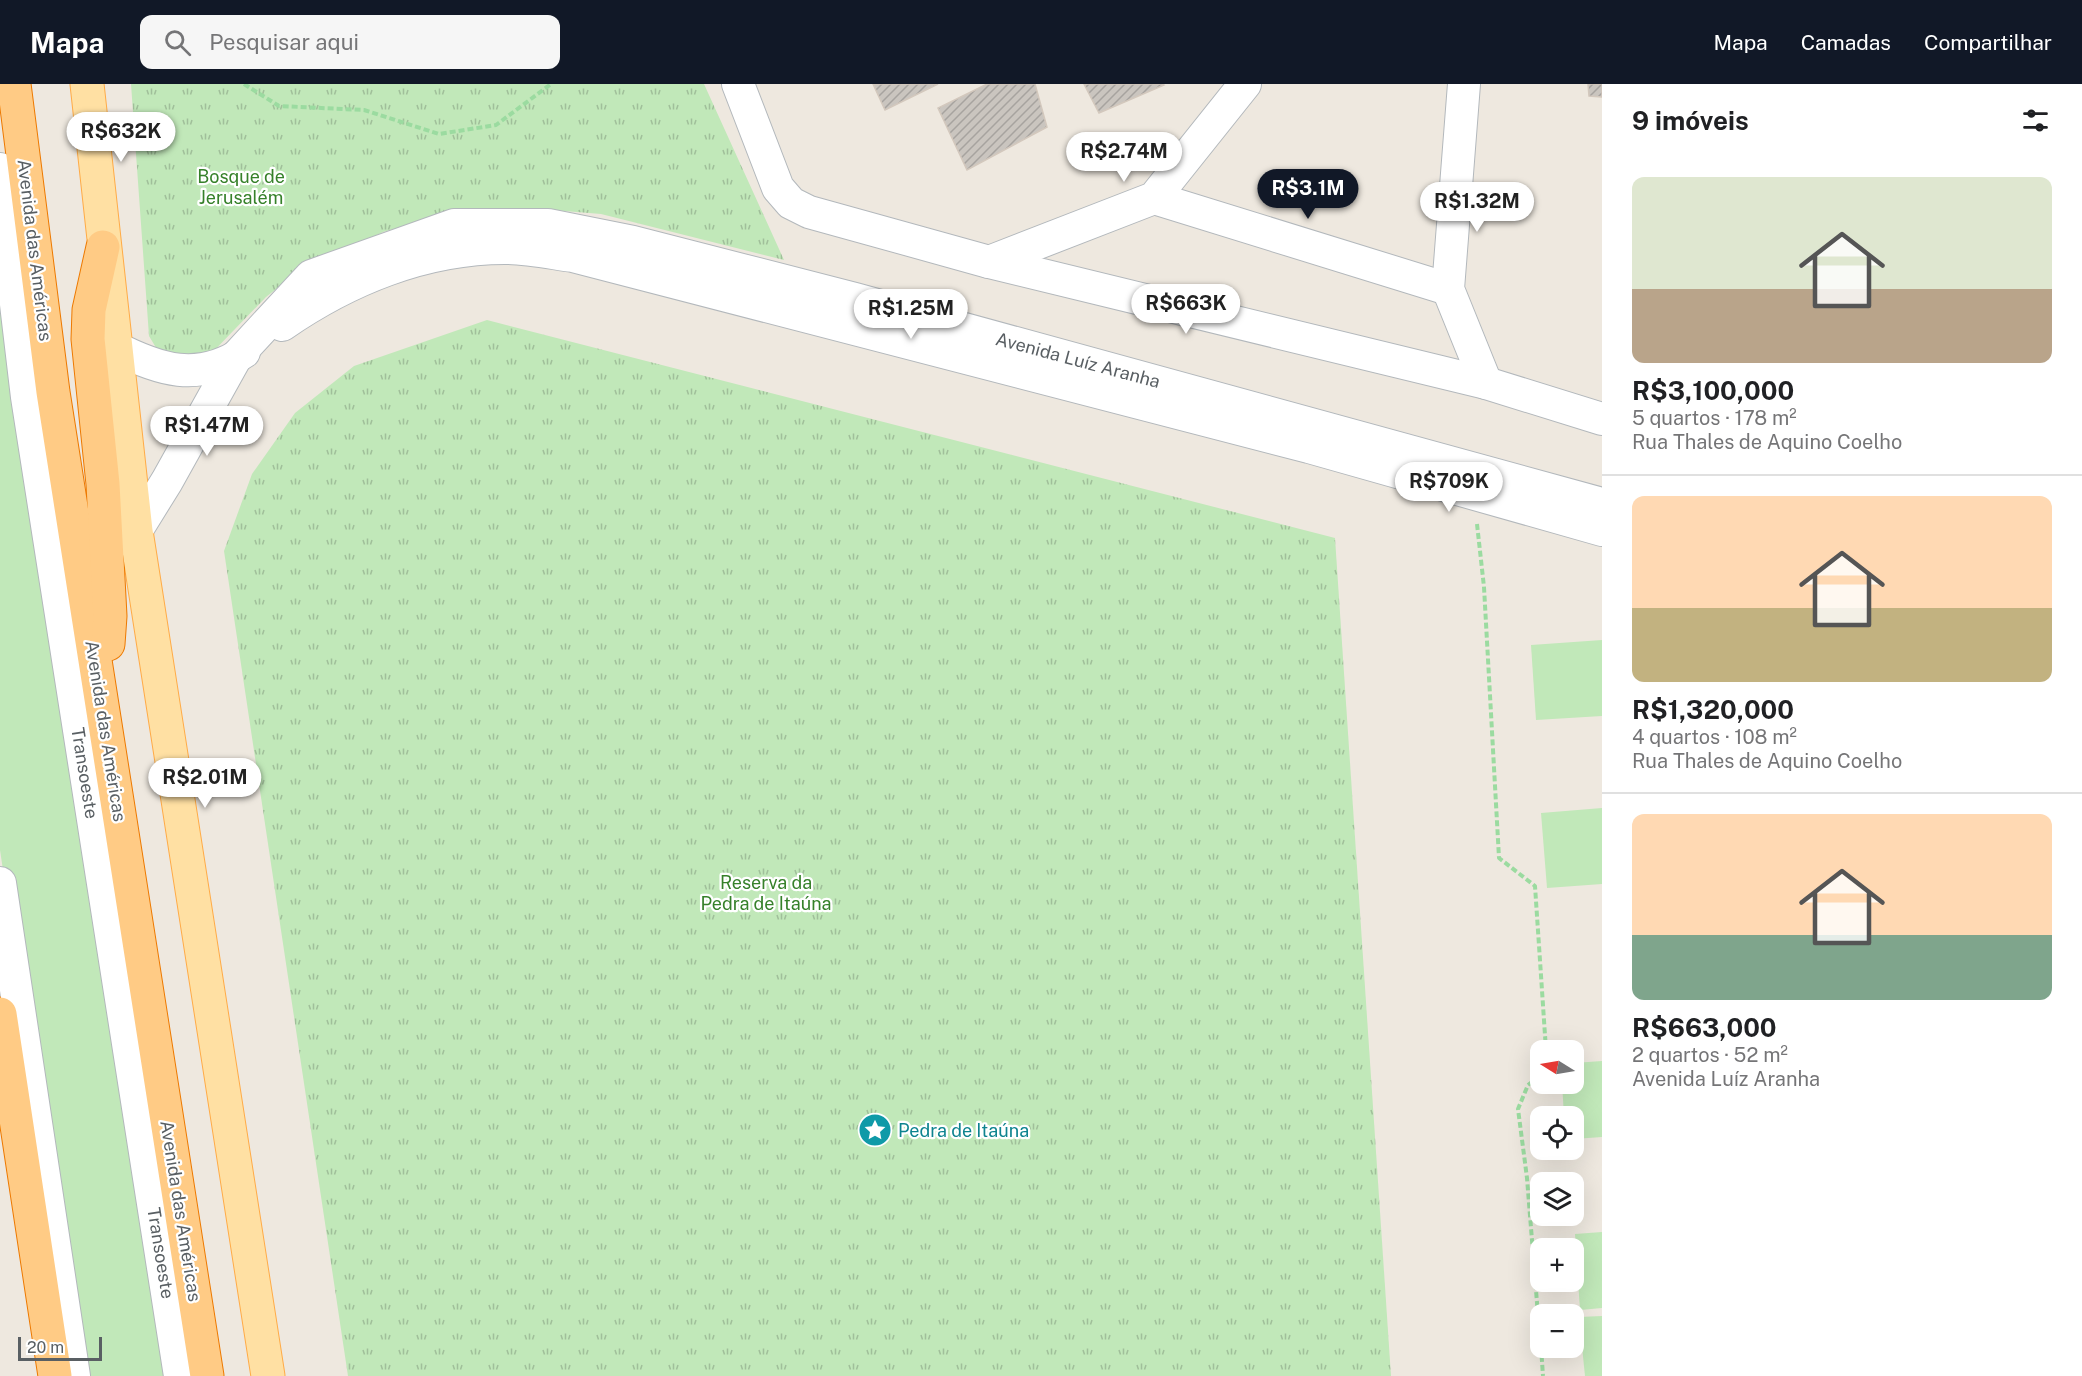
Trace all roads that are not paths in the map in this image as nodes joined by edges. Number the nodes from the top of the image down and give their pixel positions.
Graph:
1 (14, 84) edge
2 (87, 84) edge
3 (738, 84) edge
4 (1245, 84) edge
5 (1464, 84) edge
6 (0, 169) edge
7 (1154, 198) junction
8 (103, 247) junction
9 (989, 262) junction
10 (1448, 289) junction
11 (114, 347) junction
12 (236, 357) junction
13 (1486, 383) junction
14 (1602, 419) edge
15 (1602, 504) edge
16 (1602, 530) edge
17 (136, 531) junction
18 (98, 680) junction
19 (0, 883) edge
20 (0, 1014) edge
21 (55, 1376) edge
22 (74, 1376) edge
23 (180, 1376) edge
24 (207, 1376) edge
25 (268, 1376) edge

1 - 18 highway, Avenida das Américas
2 - 8 main road
3 - 9 street
4 - 7 street
5 - 10 street
6 - 23 street, Transoeste
7 - 9 street
7 - 10 street
8 - 11 main road
8 - 18 highway
9 - 13 street
10 - 13 street
11 - 12 street, Avenida Luíz Aranha
11 - 17 main road
12 - 15 street, Avenida Luíz Aranha
12 - 16 street, Avenida Luíz Aranha
12 - 17 street, Avenida Luíz Aranha
13 - 14 street
17 - 25 main road
18 - 24 highway, Avenida das Américas
19 - 22 street
20 - 21 highway

